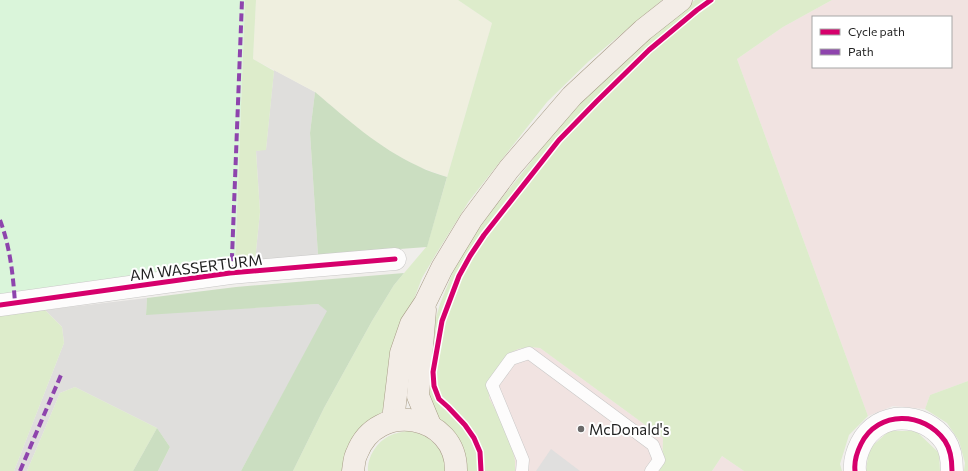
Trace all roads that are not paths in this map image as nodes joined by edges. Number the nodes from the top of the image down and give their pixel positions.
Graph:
1 (681, 0) edge
2 (395, 259) dead end
3 (425, 303) junction
4 (0, 305) edge
5 (393, 420) junction
6 (430, 425) junction
7 (353, 471) edge
8 (456, 471) edge
9 (522, 471) edge
10 (651, 471) edge
11 (855, 471) edge
12 (952, 471) edge

1 - 3 main road
2 - 4 street, AM WASSERTURM
3 - 5 main road
3 - 6 main road
5 - 6 main road
5 - 7 main road
6 - 8 main road
9 - 10 lane
11 - 12 street

